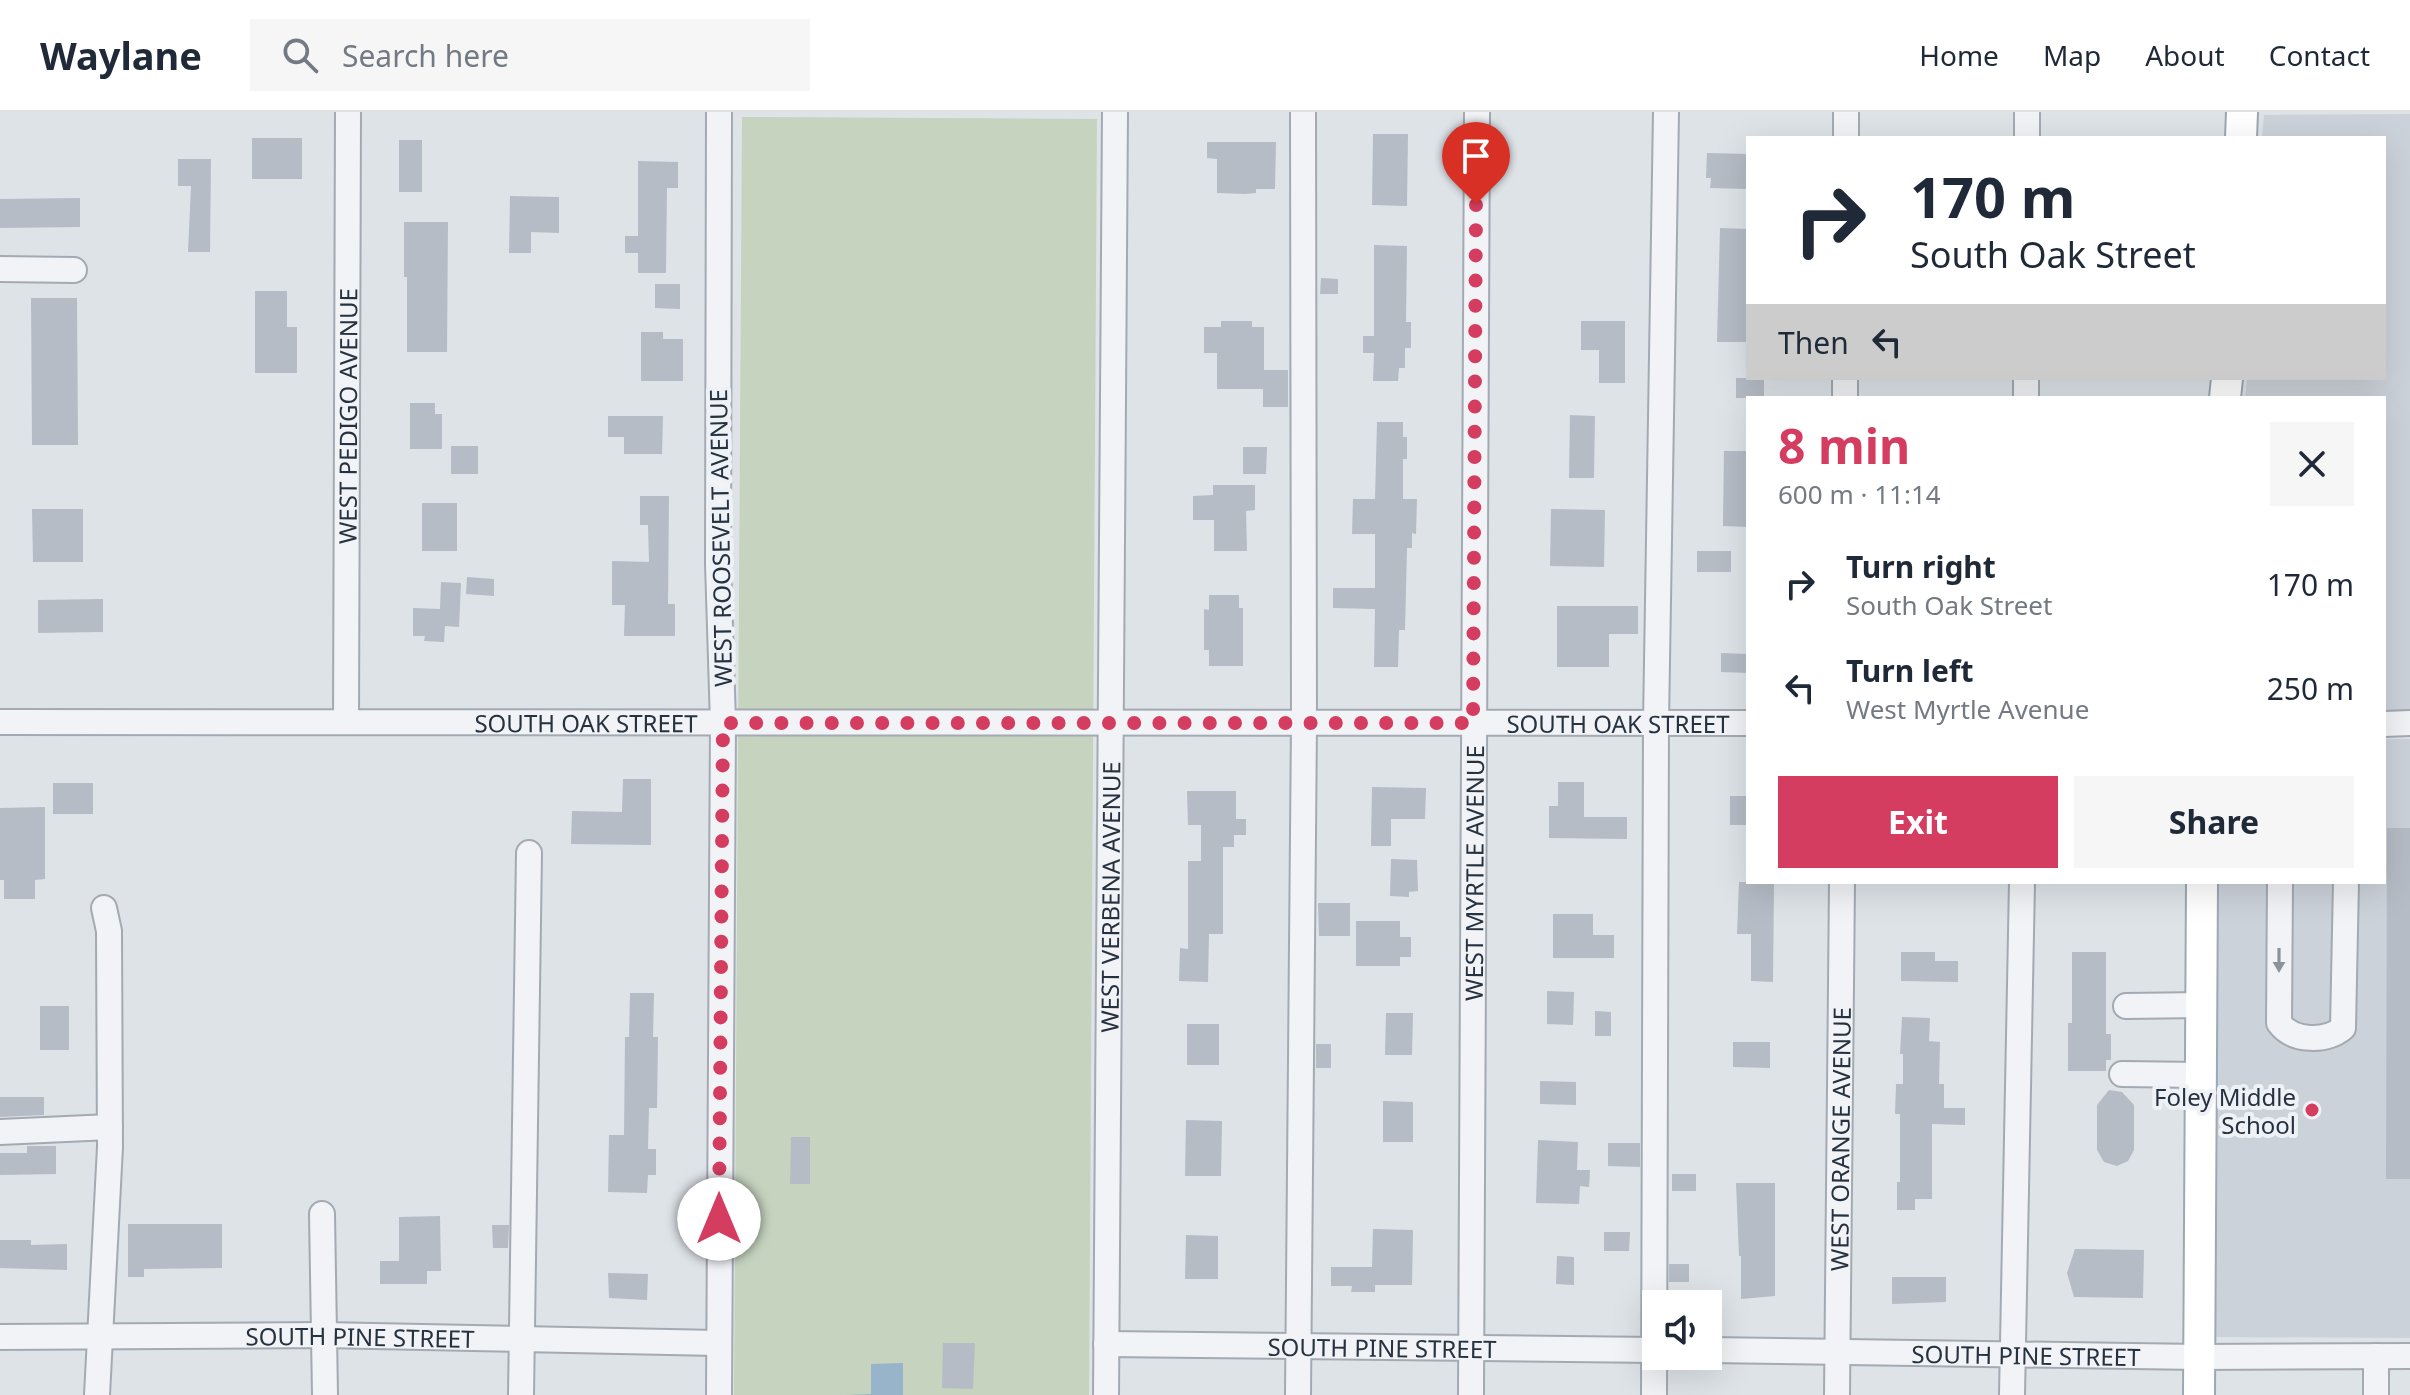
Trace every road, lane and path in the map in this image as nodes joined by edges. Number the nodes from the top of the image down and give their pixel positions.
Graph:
1 (348, 112) edge
2 (719, 112) edge
3 (1115, 112) edge
4 (1303, 112) edge
5 (1477, 112) edge
6 (1666, 112) edge
7 (1846, 112) edge
8 (2027, 112) edge
9 (2242, 112) edge
10 (1846, 136) edge
11 (2027, 136) edge
12 (2241, 136) edge
13 (0, 269) edge
14 (74, 270) dead end
15 (0, 722) edge
16 (346, 722) junction
17 (1112, 722) junction
18 (723, 723) junction
19 (1304, 723) junction
20 (1473, 723) junction
21 (1656, 723) junction
22 (1746, 723) edge
23 (2410, 723) edge
24 (2386, 724) edge
25 (529, 853) dead end
26 (1842, 884) edge
27 (2022, 884) edge
28 (2202, 884) edge
29 (2280, 884) edge
30 (2346, 884) edge
31 (104, 908) dead end
32 (2202, 1005) junction
33 (2126, 1006) dead end
34 (2122, 1074) dead end
35 (2201, 1075) junction
36 (110, 1127) junction
37 (0, 1132) edge
38 (322, 1214) dead end
39 (1655, 1290) edge
40 (323, 1335) junction
41 (99, 1336) junction
42 (0, 1337) edge
43 (520, 1340) junction
44 (718, 1343) junction
45 (1106, 1344) junction
46 (1299, 1346) junction
47 (1471, 1348) junction
48 (1642, 1350) edge
49 (1722, 1350) edge
50 (1837, 1352) junction
51 (2013, 1355) junction
52 (2376, 1356) junction
53 (2410, 1356) edge
54 (2199, 1357) junction
55 (1655, 1370) edge
56 (97, 1395) edge
57 (325, 1395) edge
58 (521, 1395) edge
59 (719, 1395) edge
60 (1106, 1395) edge
61 (1298, 1395) edge
62 (1471, 1395) edge
63 (1654, 1395) edge
64 (1837, 1395) edge
65 (2012, 1395) edge
66 (2199, 1395) edge
67 (2376, 1395) edge

1 - 16 street, WEST PEDIGO AVENUE
2 - 18 street, WEST ROOSEVELT AVENUE
3 - 17 street, WEST VERBENA AVENUE
4 - 19 street
5 - 20 street, WEST MYRTLE AVENUE
6 - 21 street
7 - 10 street
8 - 11 street
9 - 12 main road
13 - 14 street
15 - 16 street, SOUTH OAK STREET
16 - 18 street, SOUTH OAK STREET
17 - 18 street, SOUTH OAK STREET
17 - 19 street, SOUTH OAK STREET
17 - 45 street, WEST VERBENA AVENUE
18 - 44 street, WEST ROOSEVELT AVENUE
19 - 20 street, SOUTH OAK STREET
19 - 46 street
20 - 21 street, SOUTH OAK STREET
20 - 47 street, WEST MYRTLE AVENUE
21 - 22 street, SOUTH OAK STREET
21 - 39 street
23 - 24 street
25 - 43 street
26 - 50 street, WEST ORANGE AVENUE
27 - 51 street
28 - 32 main road
29 -> 30 street
31 - 36 street
32 - 33 street
32 - 35 main road
34 - 35 street
35 - 54 main road
36 - 37 street
36 - 41 street
38 - 40 street
40 - 41 street, SOUTH PINE STREET
40 - 43 street, SOUTH PINE STREET
40 - 57 street
41 - 42 street, SOUTH PINE STREET
41 - 56 street
43 - 44 street, SOUTH PINE STREET
43 - 58 street
44 - 59 street, WEST ROOSEVELT AVENUE
45 - 46 street, SOUTH PINE STREET
45 - 60 street, WEST VERBENA AVENUE
46 - 47 street, SOUTH PINE STREET
46 - 61 street
47 - 48 street, SOUTH PINE STREET
47 - 62 street, WEST MYRTLE AVENUE
49 - 50 street, SOUTH PINE STREET
50 - 51 street, SOUTH PINE STREET
50 - 64 street, WEST ORANGE AVENUE
51 - 54 street, SOUTH PINE STREET
51 - 65 street
52 - 53 street, SOUTH PINE STREET
52 - 54 street, SOUTH PINE STREET
52 - 67 street
54 - 66 main road
55 - 63 street

